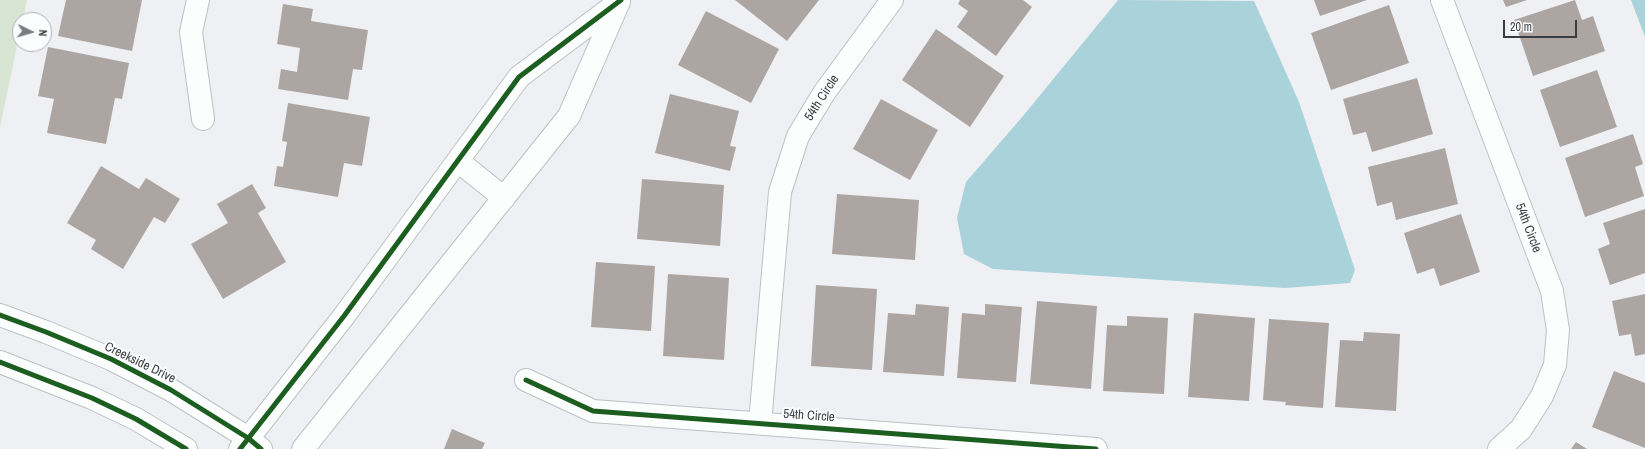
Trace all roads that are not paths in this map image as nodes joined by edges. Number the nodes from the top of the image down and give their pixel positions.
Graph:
1 (198, 0) edge
2 (892, 0) edge
3 (1442, 0) edge
4 (620, 1) edge
5 (203, 119) dead end
6 (458, 161) junction
7 (504, 198) junction
8 (0, 315) edge
9 (0, 362) edge
10 (526, 380) dead end
11 (760, 423) junction
12 (250, 445) edge
13 (186, 449) edge
14 (304, 449) edge
15 (1096, 449) edge
16 (1499, 449) edge

1 - 5 street
2 - 11 street, 54th Circle
3 - 16 street, 54th Circle
4 - 6 street
4 - 7 street
6 - 7 street
6 - 12 street
7 - 14 street
8 - 12 street, Creekside Drive
9 - 13 street
10 - 11 street, 54th Circle
11 - 15 street, 54th Circle

